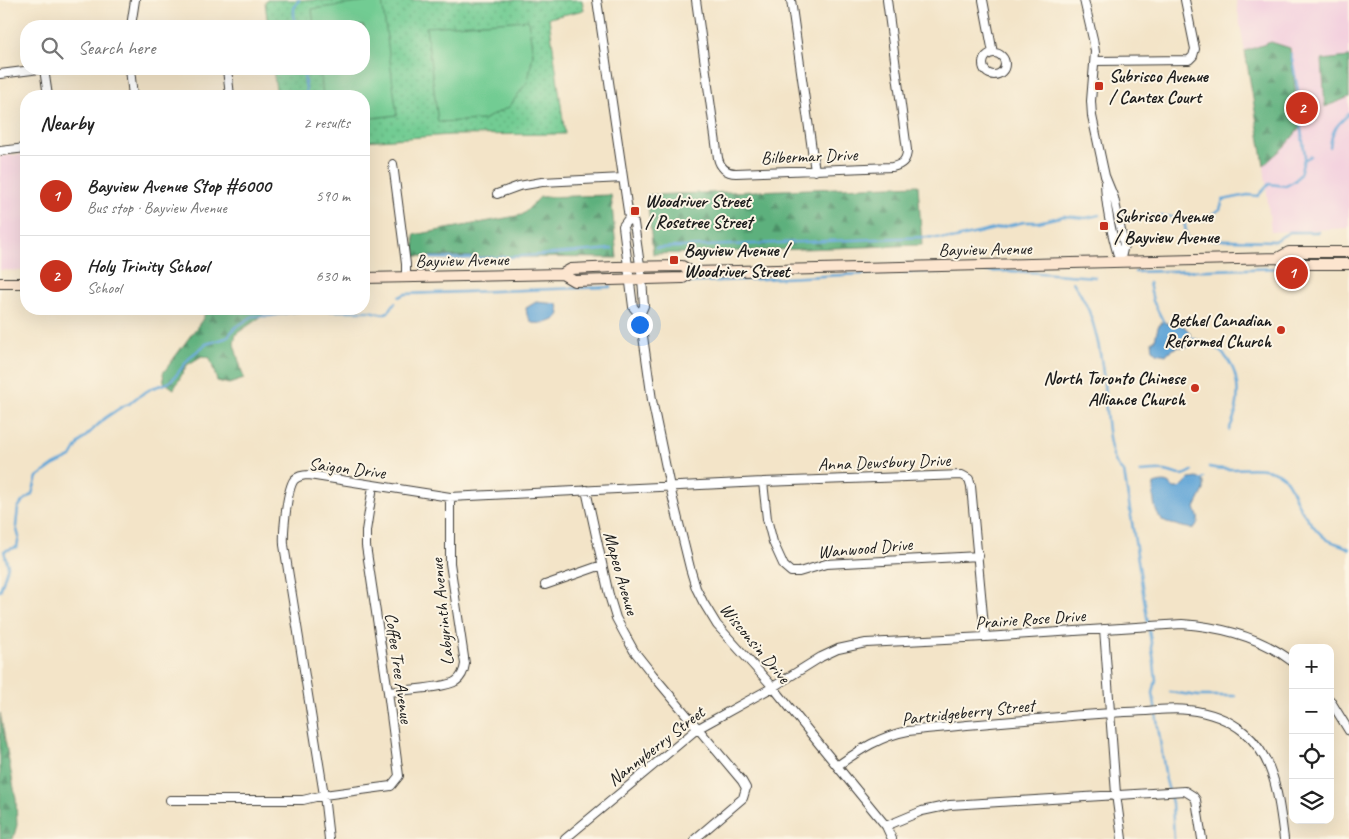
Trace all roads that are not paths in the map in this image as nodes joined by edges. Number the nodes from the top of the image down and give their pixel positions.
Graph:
1 (135, 0) edge
2 (597, 0) edge
3 (696, 0) edge
4 (791, 0) edge
5 (887, 0) edge
6 (983, 0) edge
7 (1084, 0) edge
8 (1184, 0) edge
9 (132, 20) edge
10 (993, 54) dead end
11 (1095, 61) junction
12 (20, 72) edge
13 (0, 74) edge
14 (45, 75) edge
15 (131, 75) edge
16 (228, 75) edge
17 (47, 90) edge
18 (132, 90) edge
19 (229, 90) edge
20 (20, 149) edge
21 (0, 151) edge
22 (393, 164) dead end
23 (815, 170) junction
24 (623, 178) junction
25 (497, 194) dead end
26 (629, 218) junction
27 (1349, 252) edge
28 (1278, 258) junction
29 (1120, 262) junction
30 (1349, 264) edge
31 (640, 267) junction
32 (628, 268) junction
33 (692, 272) junction
34 (562, 274) junction
35 (406, 277) junction
36 (370, 278) edge
37 (630, 279) junction
38 (642, 279) junction
39 (0, 283) edge
40 (20, 283) edge
41 (640, 315) junction
42 (763, 482) junction
43 (374, 486) junction
44 (670, 487) junction
45 (586, 490) junction
46 (450, 497) junction
47 (979, 556) junction
48 (602, 565) junction
49 (545, 584) dead end
50 (1104, 630) junction
51 (986, 637) junction
52 (1289, 660) edge
53 (773, 687) junction
54 (388, 692) junction
55 (1334, 707) edge
56 (1110, 713) junction
57 (697, 729) junction
58 (1349, 731) edge
59 (837, 766) junction
60 (1116, 794) junction
61 (324, 795) junction
62 (170, 800) dead end
63 (886, 826) junction
64 (329, 839) edge
65 (565, 839) edge
66 (695, 839) edge
67 (892, 839) edge
68 (1122, 839) edge
69 (1202, 839) edge
70 (1284, 839) edge

1 - 9 street
2 - 24 street
3 - 23 street, Bilbermar Drive
4 - 23 street
5 - 23 street, Bilbermar Drive
6 - 10 street
7 - 11 street
8 - 11 street
11 - 29 street
12 - 13 street
14 - 17 street
15 - 18 street
16 - 19 street
20 - 21 street
22 - 35 street
24 - 25 street
24 - 26 street
26 - 31 street, Wisconsin Drive
26 - 32 street, Wisconsin Drive
27 - 28 main road, Bayview Avenue
28 - 29 main road, Bayview Avenue
28 - 30 main road, Bayview Avenue
29 - 33 main road, Bayview Avenue
31 - 32 main road, Bayview Avenue
31 - 33 main road, Bayview Avenue
31 - 38 street, Wisconsin Drive
32 - 34 main road, Bayview Avenue
32 - 37 street, Wisconsin Drive
33 - 38 main road, Bayview Avenue
34 - 35 main road, Bayview Avenue
34 - 37 main road, Bayview Avenue
35 - 36 main road, Bayview Avenue
37 - 38 main road, Bayview Avenue
37 - 41 street, Wisconsin Drive
38 - 41 street, Wisconsin Drive
39 - 40 main road
41 - 44 street, Wisconsin Drive
42 - 44 street, Anna Dewsbury Drive
42 - 47 street, Anna Dewsbury Drive
42 - 47 street, Wanwood Drive
43 - 46 street, Saigon Drive
43 - 54 street, Coffee Tree Avenue
43 - 61 street, Saigon Drive
44 - 45 street, Saigon Drive
44 - 53 street, Wisconsin Drive
45 - 46 street, Saigon Drive
45 - 48 street, Mapeo Avenue
46 - 54 street, Labyrinth Avenue
47 - 51 street, Anna Dewsbury Drive
48 - 49 street
48 - 57 street, Mapeo Avenue
50 - 51 street, Prairie Rose Drive
50 - 52 street, Prairie Rose Drive
50 - 56 street
51 - 53 street, Prairie Rose Drive
53 - 57 street, Nannyberry Street
53 - 59 street, Wisconsin Drive
54 - 61 street, Coffee Tree Avenue
55 - 58 street
56 - 59 street, Partridgeberry Street
56 - 60 street
56 - 70 street, Partridgeberry Street
57 - 65 street, Nannyberry Street
57 - 66 street, Mapeo Avenue
59 - 63 street, Wisconsin Drive
60 - 63 street
60 - 68 street
60 - 69 street
61 - 62 street, Coffee Tree Avenue
61 - 64 street, Saigon Drive
63 - 67 street, Wisconsin Drive

